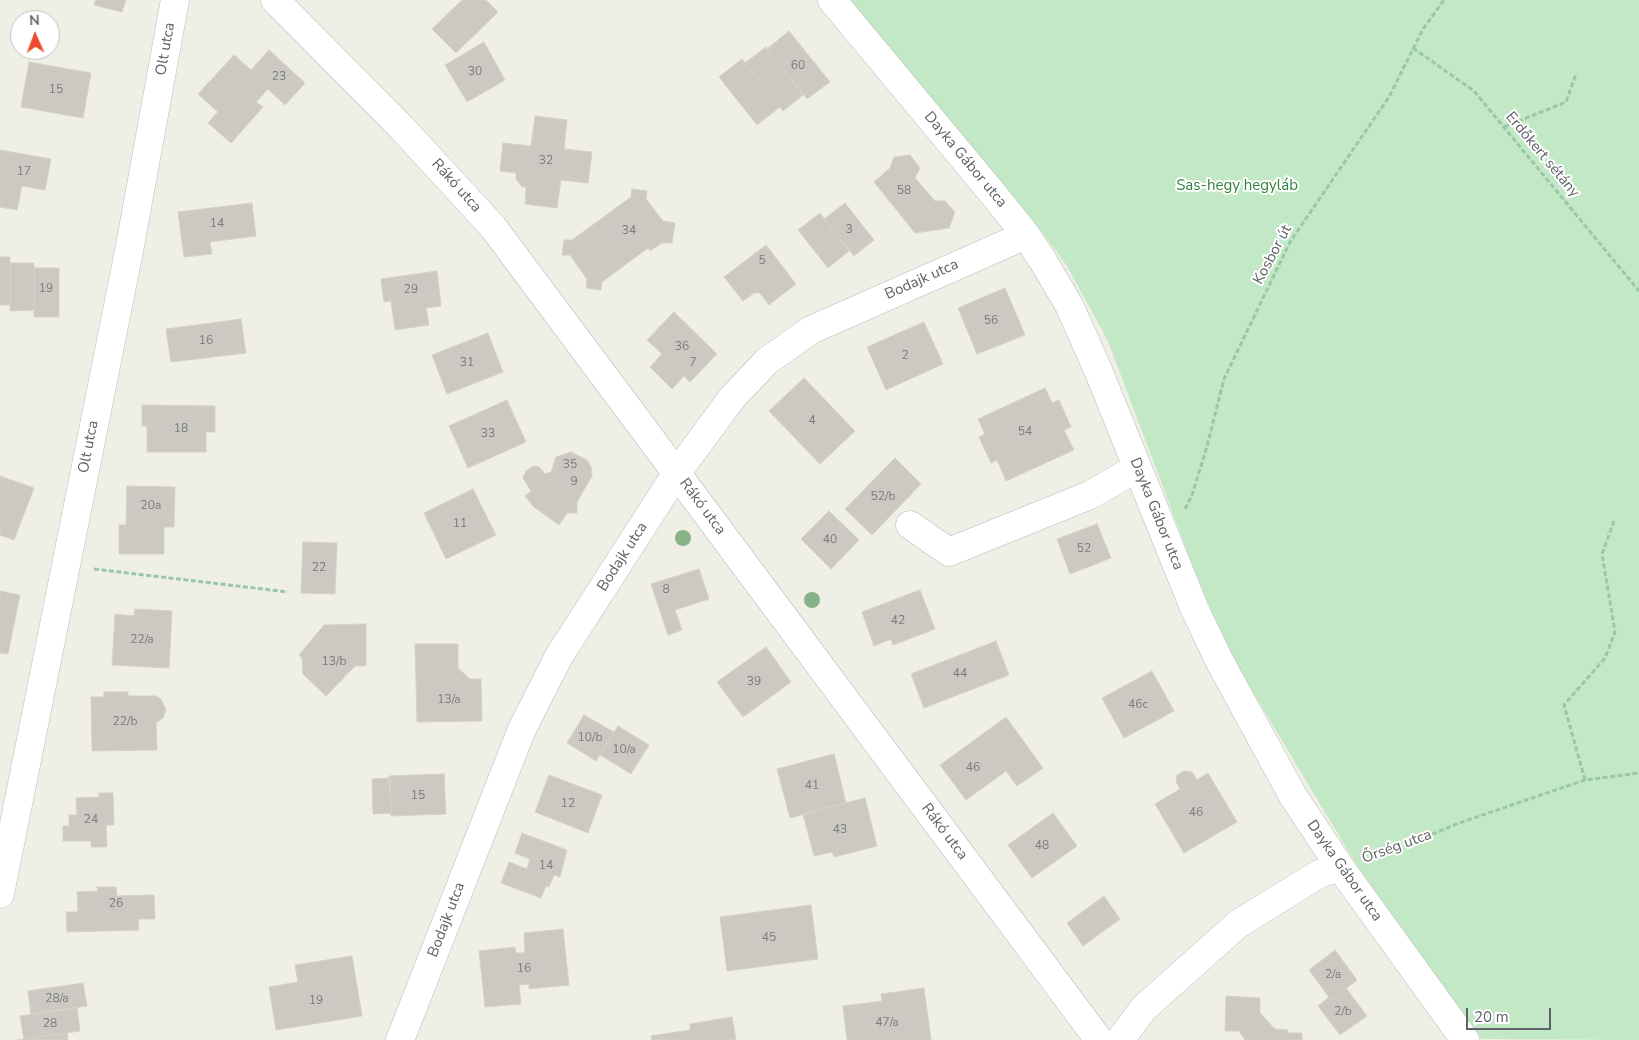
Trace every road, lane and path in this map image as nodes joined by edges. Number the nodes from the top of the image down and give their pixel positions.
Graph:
1 (175, 0) edge
2 (275, 0) edge
3 (832, 0) edge
4 (1444, 0) edge
5 (1414, 48) junction
6 (1576, 74) dead end
7 (1504, 127) junction
8 (1026, 235) junction
9 (1639, 291) edge
10 (1137, 468) junction
11 (676, 474) junction
12 (1614, 521) dead end
13 (910, 525) dead end
14 (1168, 543) junction
15 (66, 566) junction
16 (288, 592) dead end
17 (1639, 773) edge
18 (1585, 780) junction
19 (1340, 868) junction
20 (0, 894) edge
21 (400, 1040) edge
22 (1099, 1040) edge
23 (1120, 1040) edge
24 (1465, 1040) edge

1 - 15 street, Olt utca
2 - 11 street, Rákó utca
3 - 8 street, Dayka Gábor utca
4 - 5 path, Kosbor út
5 - 7 path, Erdőkert sétány
5 - 14 path, Kosbor út
6 - 7 path
7 - 9 path, Erdőkert sétány
8 - 10 street, Dayka Gábor utca
8 - 11 street, Bodajk utca
10 - 13 street
10 - 14 street, Dayka Gábor utca
11 - 21 street, Bodajk utca
11 - 22 street, Rákó utca
12 - 18 path
14 - 19 street, Dayka Gábor utca
15 - 16 path
15 - 20 street, Olt utca
17 - 18 path, Őrség utca
18 - 19 path, Őrség utca
19 - 23 street
19 - 24 street, Dayka Gábor utca

